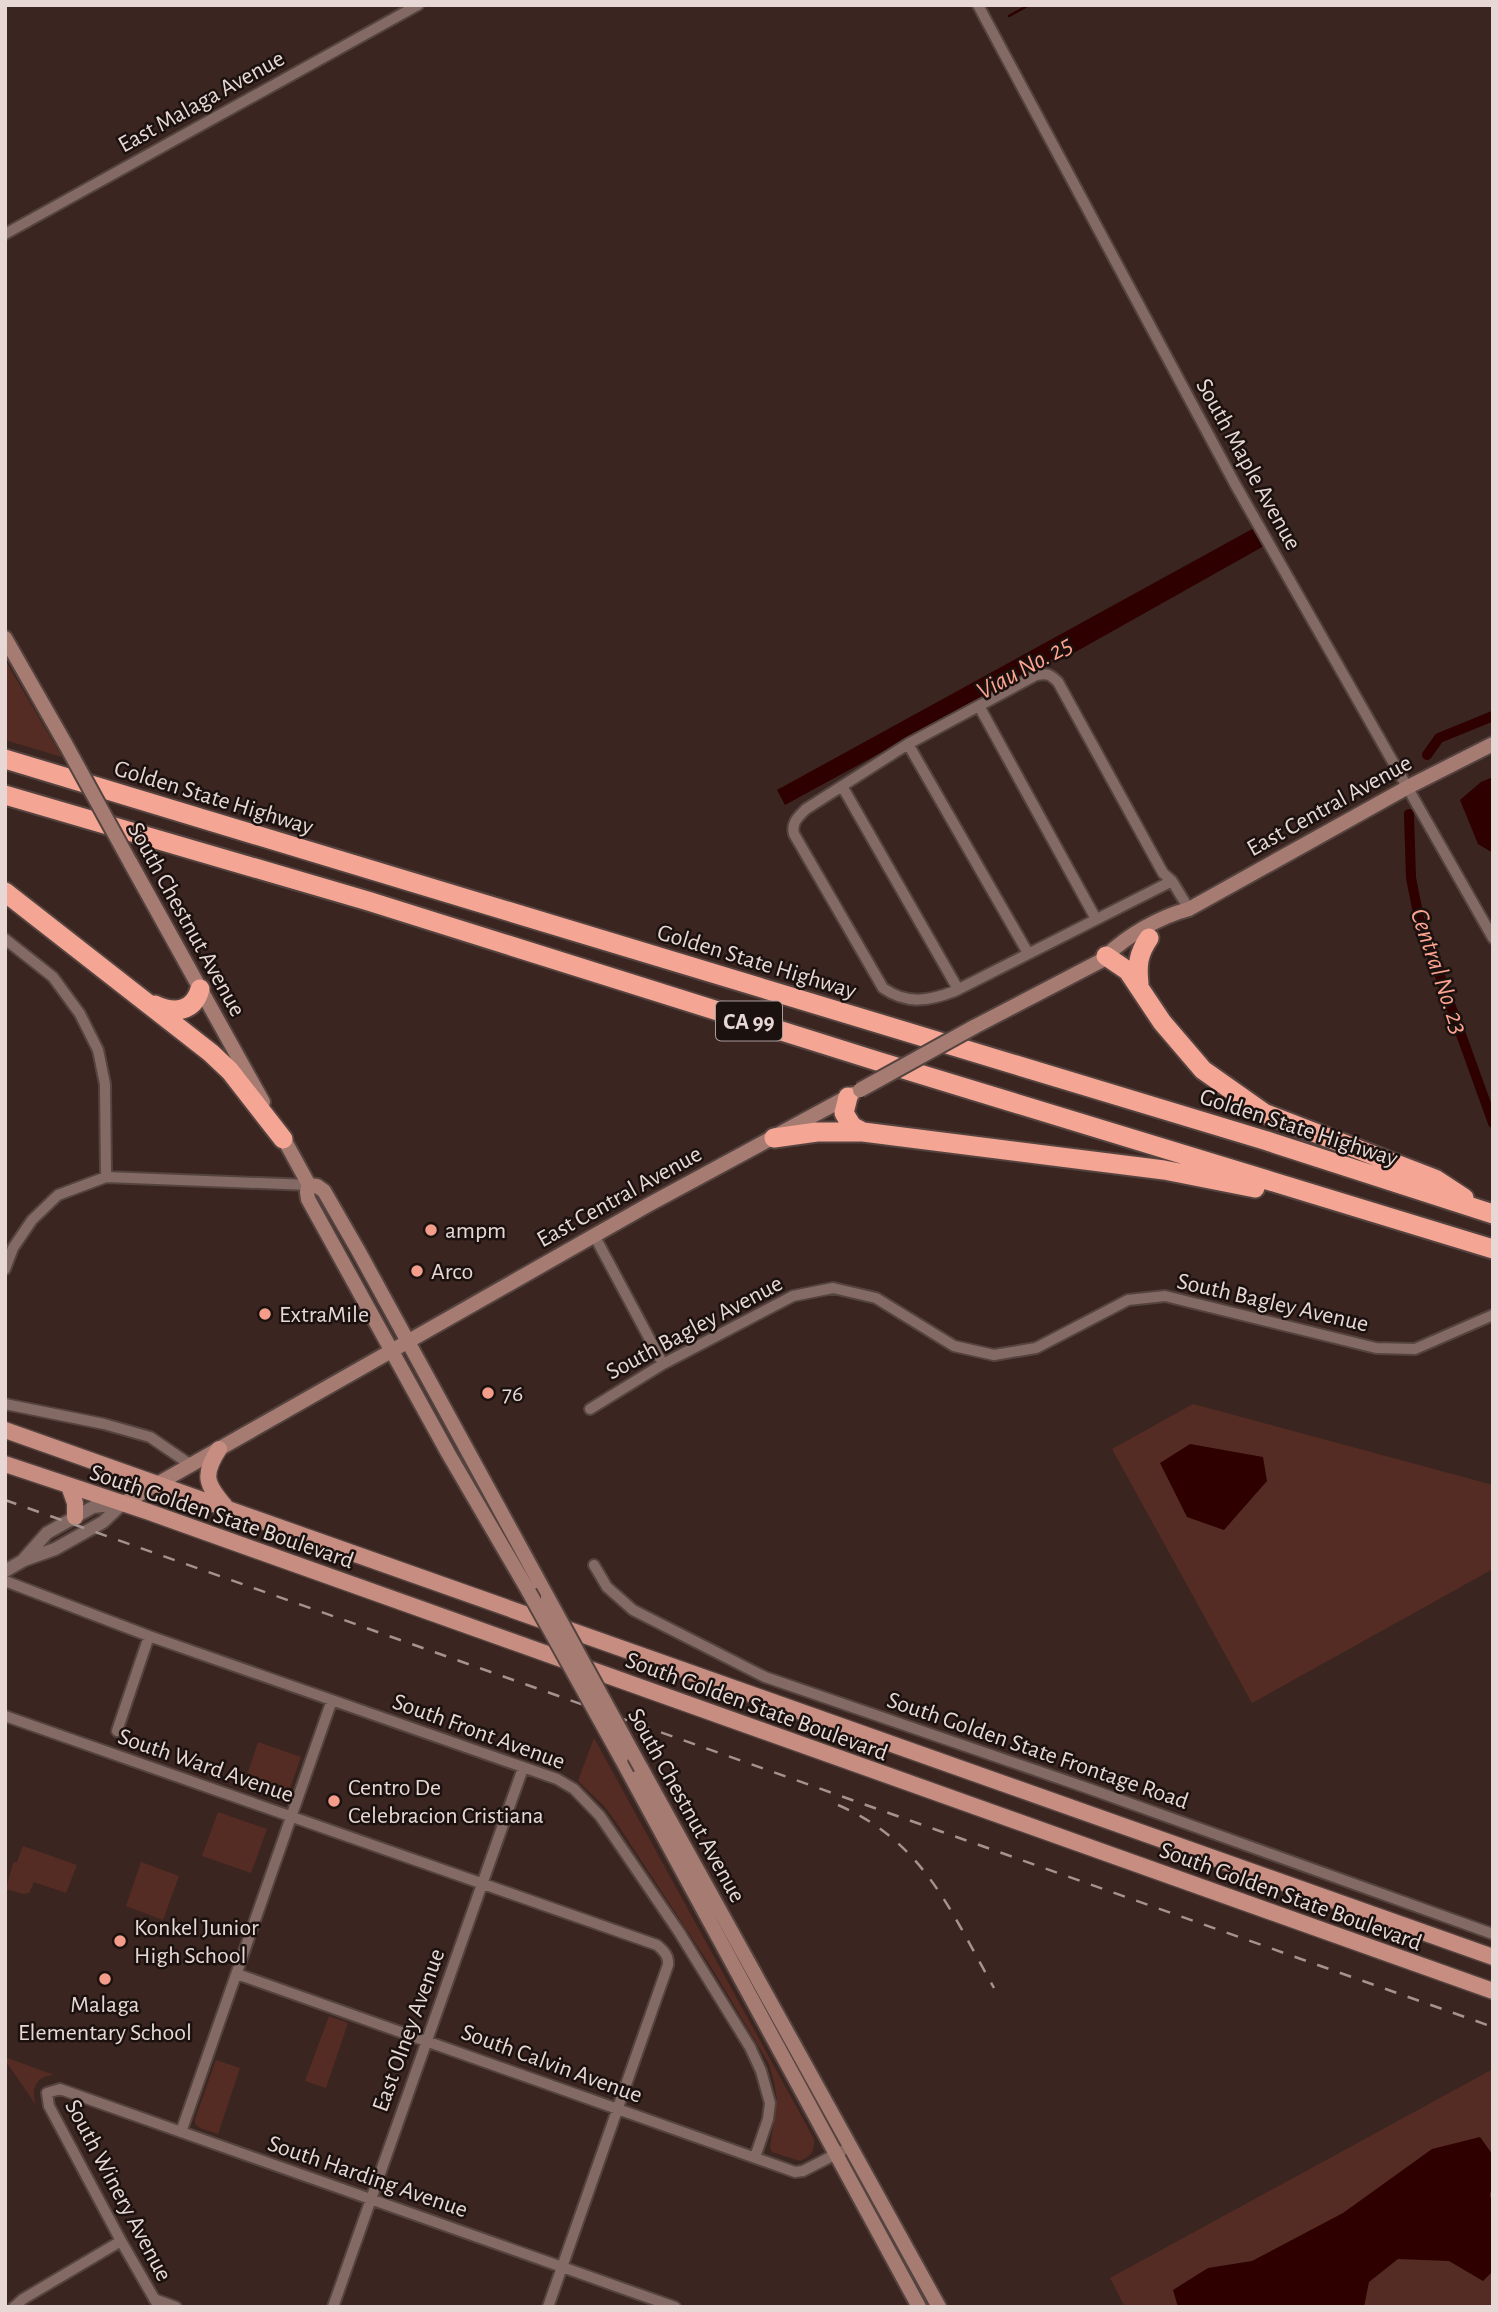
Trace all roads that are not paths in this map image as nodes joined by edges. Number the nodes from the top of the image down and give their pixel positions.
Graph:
1 (418, 5) edge
2 (978, 5) edge
3 (5, 234) edge
4 (5, 638) edge
5 (979, 706) junction
6 (908, 744) junction
7 (1493, 744) edge
8 (5, 759) edge
9 (842, 786) junction
10 (1408, 787) junction
11 (5, 795) edge
12 (1172, 881) junction
13 (5, 892) edge
14 (1189, 909) junction
15 (1096, 919) junction
16 (1149, 938) junction
17 (1493, 938) edge
18 (5, 939) edge
19 (1028, 953) junction
20 (1106, 956) junction
21 (1139, 984) junction
22 (200, 989) junction
23 (958, 989) junction
24 (148, 1002) junction
25 (854, 1093) junction
26 (863, 1132) junction
27 (774, 1138) junction
28 (283, 1139) junction
29 (106, 1177) junction
30 (309, 1185) junction
31 (1353, 1207) junction
32 (1489, 1213) edge
33 (594, 1235) junction
34 (1493, 1249) edge
35 (5, 1269) edge
36 (1493, 1315) edge
37 (408, 1342) junction
38 (392, 1351) junction
39 (663, 1364) junction
40 (5, 1405) edge
41 (590, 1409) dead end
42 (5, 1430) edge
43 (219, 1449) junction
44 (5, 1464) edge
45 (191, 1465) junction
46 (156, 1484) junction
47 (69, 1486) junction
48 (122, 1504) junction
49 (226, 1508) junction
50 (75, 1517) junction
51 (24, 1560) junction
52 (594, 1565) dead end
53 (5, 1571) edge
54 (5, 1581) edge
55 (149, 1636) junction
56 (332, 1700) junction
57 (5, 1716) edge
58 (117, 1731) dead end
59 (523, 1768) junction
60 (291, 1816) junction
61 (482, 1884) junction
62 (1493, 1934) edge
63 (1493, 1957) edge
64 (237, 1973) junction
65 (1493, 1991) edge
66 (427, 2041) junction
67 (47, 2093) joint
68 (618, 2109) junction
69 (181, 2132) junction
70 (850, 2147) junction
71 (835, 2154) junction
72 (755, 2157) junction
73 (371, 2199) junction
74 (121, 2241) junction
75 (562, 2267) junction
76 (156, 2303) edge
77 (14, 2307) edge
78 (177, 2307) edge
79 (333, 2307) edge
80 (548, 2307) edge
81 (675, 2307) edge
82 (919, 2307) edge
83 (939, 2307) edge

1 - 3 street, East Malaga Avenue
2 - 10 street, South Maple Avenue
4 - 22 main road, South Chestnut Avenue, bridge
5 - 6 street
5 - 12 street
5 - 15 street
6 - 9 street
6 - 19 street
7 - 10 main road, East Central Avenue
8 - 32 highway, Golden State Highway / CA 99
9 - 23 street
9 - 23 street
10 - 14 main road, East Central Avenue
10 - 17 street, South Maple Avenue
11 - 31 highway, CA 99
12 - 14 street
12 - 15 street
13 - 24 highway
14 - 16 main road, East Central Avenue
14 - 20 main road, East Central Avenue
15 - 19 street
16 - 20 main road, East Central Avenue
16 - 21 highway
18 - 29 street
19 - 23 street
20 - 21 highway
20 - 25 main road, East Central Avenue, bridge
21 - 32 highway
22 - 24 highway
22 - 28 main road, South Chestnut Avenue
24 - 28 highway
25 - 26 highway
25 - 27 main road, East Central Avenue
26 - 27 highway
26 - 31 highway
27 - 33 main road, East Central Avenue
28 - 30 main road, South Chestnut Avenue
29 - 30 street
29 - 35 street
30 - 37 main road, South Chestnut Avenue
30 - 38 main road, South Chestnut Avenue
31 - 34 highway, CA 99
33 - 37 main road, East Central Avenue
33 - 39 street
36 - 39 street, South Bagley Avenue
37 - 38 main road, East Central Avenue
37 - 70 main road, South Chestnut Avenue, bridge
38 - 43 main road, East Central Avenue
38 - 71 main road, South Chestnut Avenue, bridge
39 - 41 street, South Bagley Avenue
40 - 45 street
42 - 46 main road, South Golden State Boulevard
43 - 45 main road, East Central Avenue
43 - 49 main road
44 - 47 main road, South Golden State Boulevard
45 - 46 main road, East Central Avenue
46 - 48 main road, East Central Avenue
46 - 49 main road, South Golden State Boulevard
47 - 48 main road, South Golden State Boulevard
47 - 50 main road
48 - 50 street, East Central Avenue
48 - 51 street, East Central Avenue
48 - 65 main road, South Golden State Boulevard
49 - 63 main road, South Golden State Boulevard
50 - 51 street, East Central Avenue
51 - 53 street, East Central Avenue
52 - 62 street, South Golden State Frontage Road
54 - 55 street, South Front Avenue
55 - 56 street, South Front Avenue
55 - 58 street
56 - 59 street, South Front Avenue
56 - 60 street
57 - 60 street, South Ward Avenue
59 - 61 street, East Olney Avenue
59 - 72 street, South Front Avenue
60 - 61 street, South Ward Avenue
60 - 64 street
61 - 66 street, East Olney Avenue
61 - 68 street, South Ward Avenue
64 - 66 street, South Calvin Avenue
64 - 69 street
66 - 68 street, South Calvin Avenue
66 - 73 street, East Olney Avenue
67 - 69 street, South Harding Avenue
67 - 74 street, South Winery Avenue
68 - 72 street, South Calvin Avenue
68 - 75 street
69 - 73 street, South Harding Avenue
70 - 71 street, South Calvin Avenue
70 - 83 main road, South Chestnut Avenue
71 - 72 street, South Calvin Avenue
71 - 82 main road, South Chestnut Avenue
73 - 75 street, South Harding Avenue
73 - 79 street, East Olney Avenue
74 - 76 street, South Winery Avenue
74 - 77 street
75 - 80 street
75 - 81 street, South Harding Avenue
76 - 78 street

